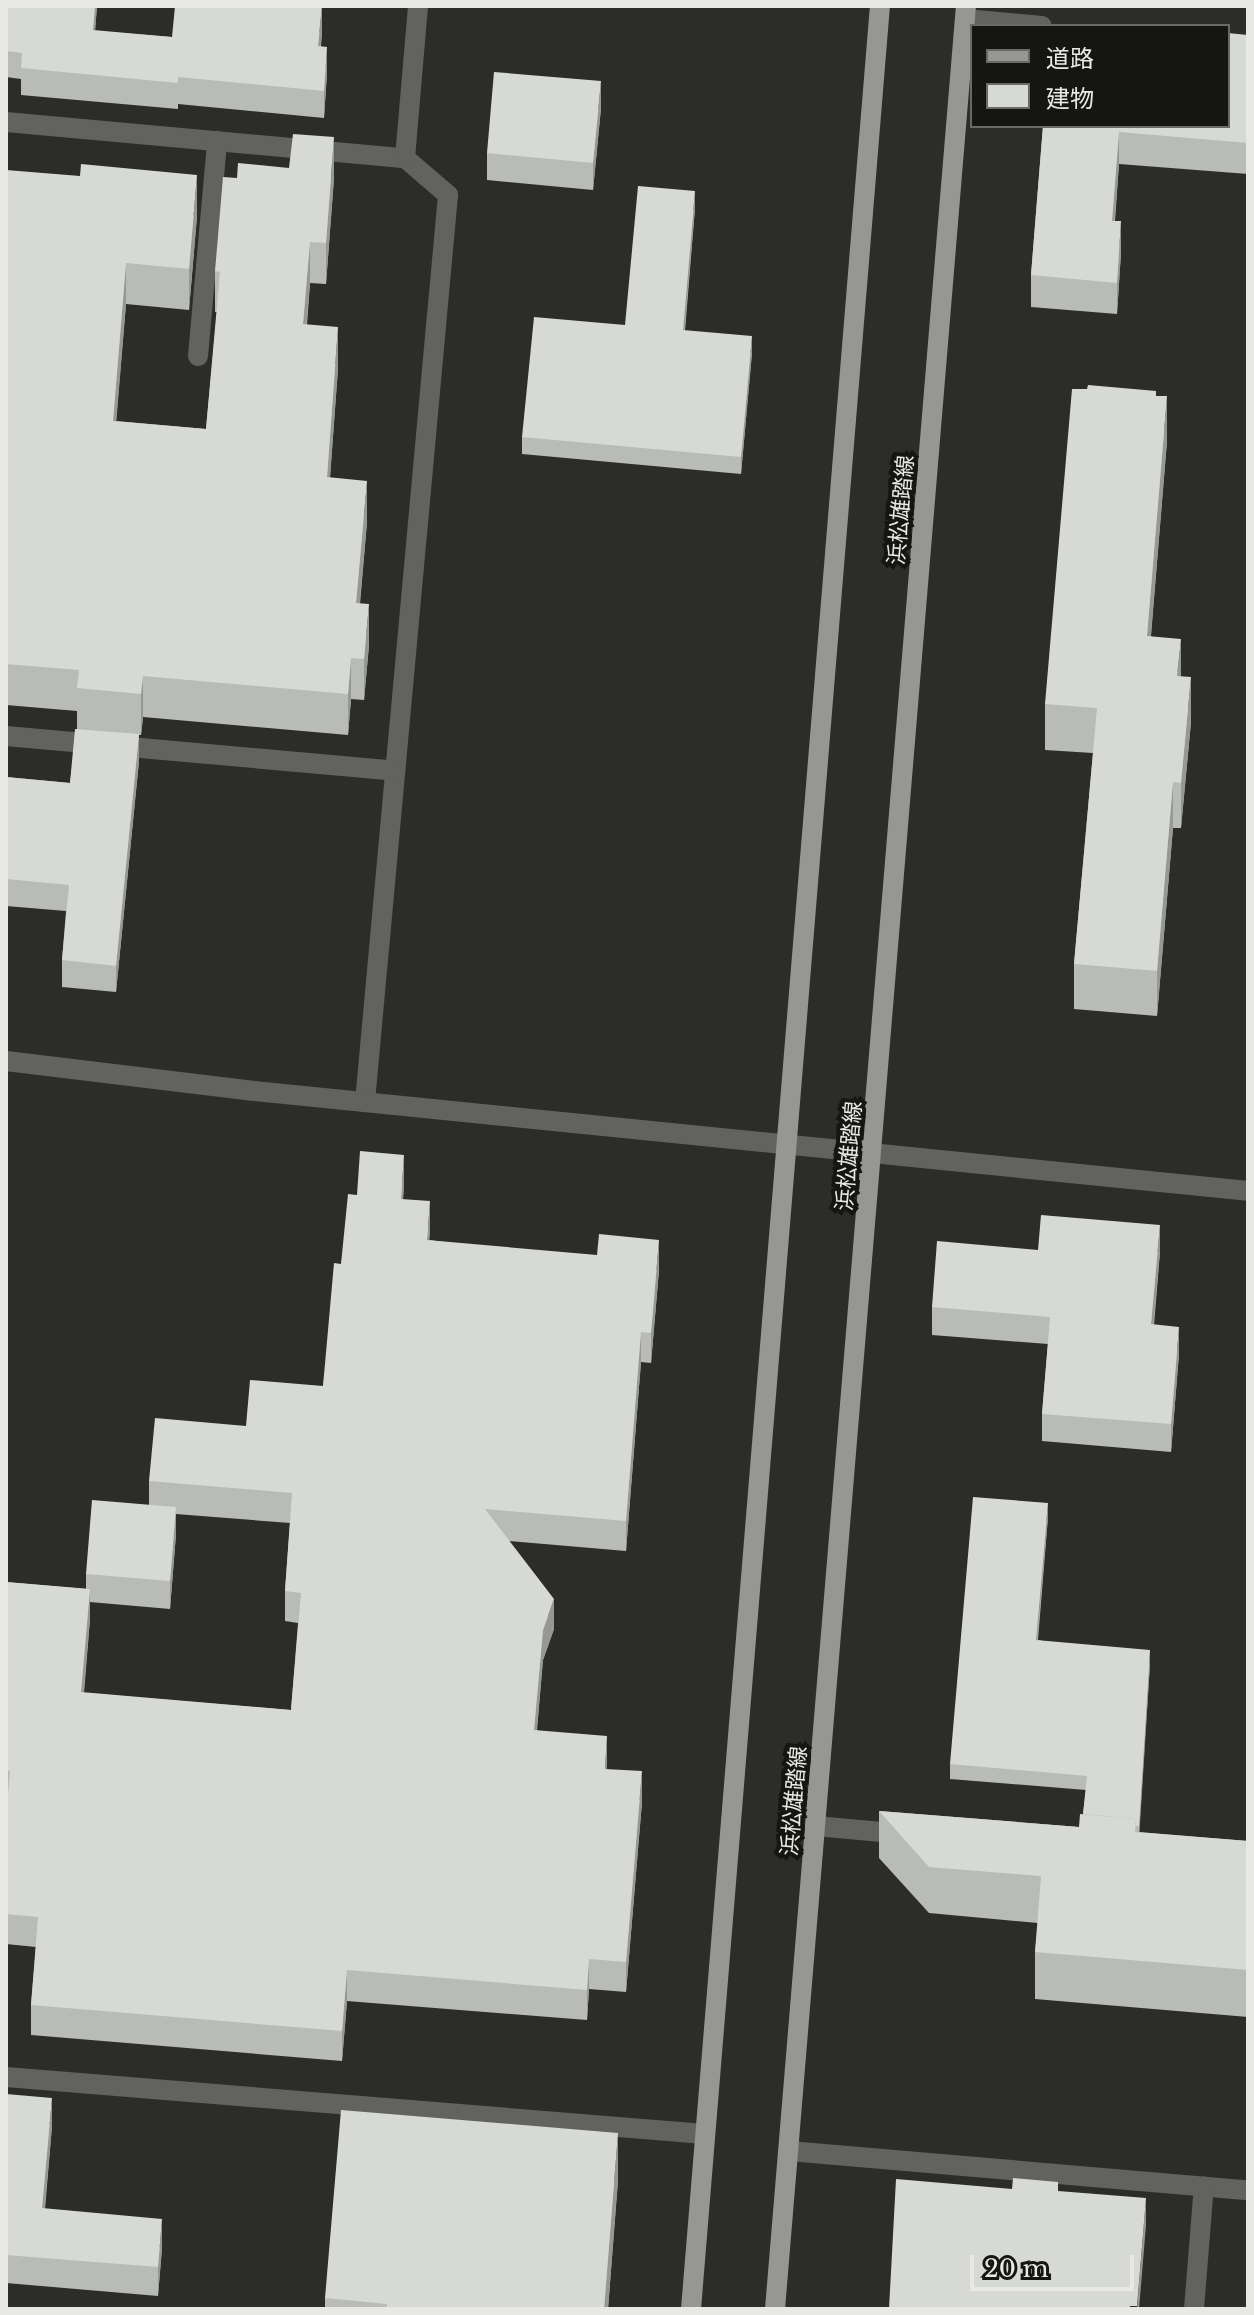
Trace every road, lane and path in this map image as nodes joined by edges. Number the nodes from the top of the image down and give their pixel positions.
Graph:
1 (418, 6) edge
2 (880, 6) edge
3 (966, 13) edge
4 (1030, 24) edge
5 (6, 122) edge
6 (217, 141) junction
7 (405, 158) junction
8 (198, 356) dead end
9 (6, 736) edge
10 (395, 771) junction
11 (6, 1061) edge
12 (365, 1102) junction
13 (786, 1144) junction
14 (874, 1154) junction
15 (1248, 1191) edge
16 (816, 1826) junction
17 (917, 1835) edge
18 (6, 2077) edge
19 (705, 2134) junction
20 (789, 2151) junction
21 (1204, 2186) junction
22 (1248, 2190) edge
23 (691, 2309) edge
24 (775, 2309) edge
25 (1194, 2309) edge

1 - 7 street
2 - 13 main road
3 - 4 street
3 - 14 main road, 浜松雄踏線
5 - 6 street
6 - 7 street
6 - 8 street
7 - 10 street
9 - 10 street
10 - 12 street
11 - 12 street
12 - 13 street
13 - 14 street
13 - 19 main road
14 - 15 street
14 - 16 main road, 浜松雄踏線
16 - 17 street
16 - 20 main road, 浜松雄踏線
18 - 19 street
19 - 23 main road
20 - 21 street
20 - 24 main road, 浜松雄踏線
21 - 22 street
21 - 25 street

